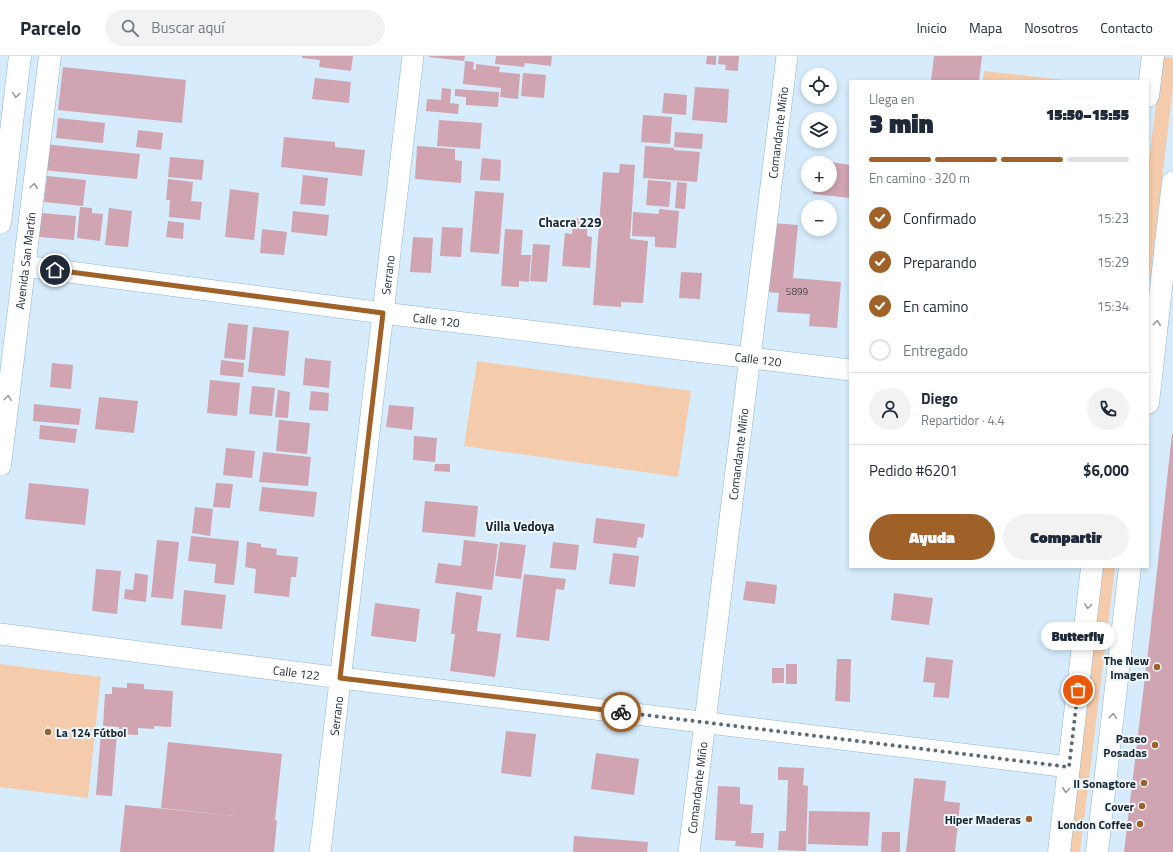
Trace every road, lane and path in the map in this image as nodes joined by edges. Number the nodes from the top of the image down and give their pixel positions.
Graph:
1 (20, 56) edge
2 (50, 56) edge
3 (413, 56) edge
4 (786, 56) edge
5 (1153, 56) edge
6 (1149, 88) edge
7 (4, 157) edge
8 (1173, 182) edge
9 (0, 223) edge
10 (24, 266) junction
11 (383, 313) junction
12 (750, 357) junction
13 (849, 370) edge
14 (1149, 394) edge
15 (0, 465) edge
16 (1092, 568) edge
17 (1130, 568) edge
18 (0, 634) edge
19 (340, 678) junction
20 (705, 722) junction
21 (1069, 767) junction
22 (320, 852) edge
23 (689, 852) edge
24 (1059, 852) edge
25 (1097, 852) edge

1 -> 7 main road
10 -> 2 main road, Avenida San Martín
3 - 11 street, Serrano
4 - 12 street, Comandante Miño
5 - 6 main road
7 - 9 main road
14 -> 8 main road
10 - 11 street, Calle 120
15 -> 10 main road, Avenida San Martín
11 - 12 street, Calle 120
11 - 19 street, Serrano
12 - 13 street, Calle 120
12 - 20 street, Comandante Miño
16 -> 21 main road
25 -> 17 main road
18 - 19 street, Calle 122
19 - 20 street, Calle 122
19 - 22 street, Serrano
20 - 21 street, Calle 122
20 - 23 street, Comandante Miño
21 -> 24 main road

